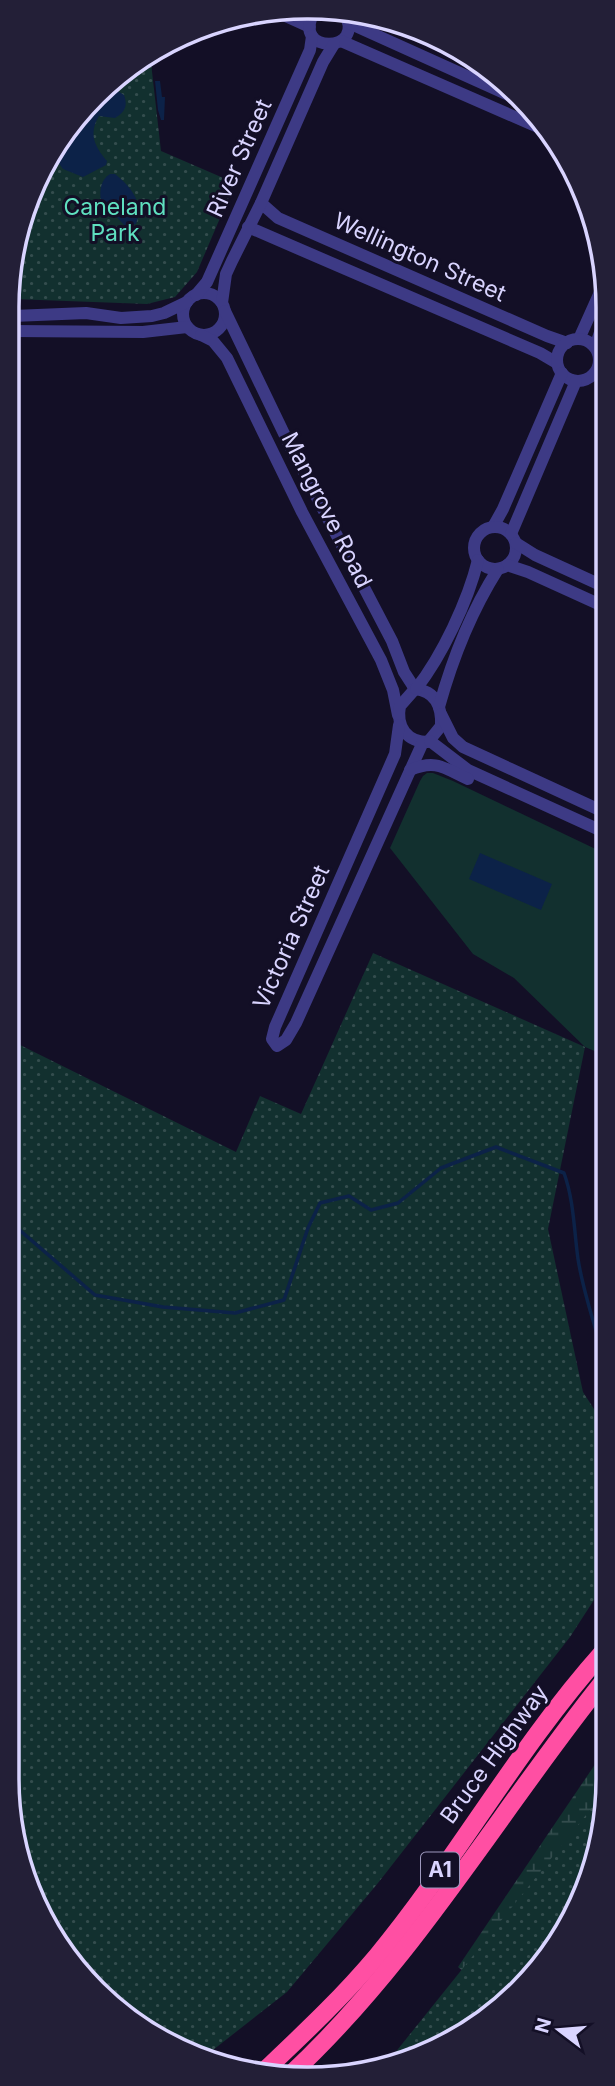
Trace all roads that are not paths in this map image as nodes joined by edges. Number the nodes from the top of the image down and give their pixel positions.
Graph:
1 (313, 19) edge
2 (291, 20) edge
3 (346, 22) edge
4 (365, 25) edge
5 (311, 31) junction
6 (338, 43) junction
7 (493, 87) edge
8 (529, 124) edge
9 (261, 203) junction
10 (248, 227) junction
11 (191, 299) junction
12 (596, 300) edge
13 (223, 307) junction
14 (19, 316) edge
15 (187, 327) junction
16 (19, 331) edge
17 (201, 335) junction
18 (573, 341) junction
19 (596, 353) edge
20 (559, 368) junction
21 (596, 379) edge
22 (576, 382) junction
23 (493, 527) junction
24 (513, 539) junction
25 (478, 559) junction
26 (502, 567) junction
27 (596, 583) edge
28 (596, 603) edge
29 (415, 689) junction
30 (440, 710) junction
31 (399, 720) junction
32 (427, 741) junction
33 (410, 771) junction
34 (512, 791) junction
35 (596, 808) edge
36 (596, 828) edge
37 (596, 1659) edge
38 (596, 1691) edge
39 (272, 2064) edge
40 (298, 2066) edge

1 - 5 street, River Street
2 - 5 street
3 - 6 street, River Street
4 - 7 street
5 - 6 street
5 - 11 street, River Street
6 - 8 street
6 - 9 street, River Street
9 - 10 street, River Street
9 - 18 street, Wellington Street
10 - 13 street, River Street
10 - 20 street, Wellington Street
11 - 13 street
11 - 14 street
11 - 15 street
12 - 18 street
13 - 17 street
13 - 29 street, Mangrove Road
15 - 16 street
15 - 17 street
17 - 31 street, Mangrove Road
18 - 19 street
18 - 20 street
20 - 22 street
20 - 23 street
21 - 22 street
22 - 24 street
23 - 24 street
23 - 25 street
24 - 26 street
24 - 27 street
25 - 26 street
25 - 29 street
26 - 28 street
26 - 30 street
29 - 30 street
29 - 31 street
30 - 32 street
30 - 35 street
31 - 32 street
31 - 33 street, Victoria Street
32 - 33 street, Victoria Street
32 - 34 street
33 - 34 street
34 - 36 street
37 - 39 highway, Bruce Highway / A1
38 - 40 highway, Bruce Highway / A1

